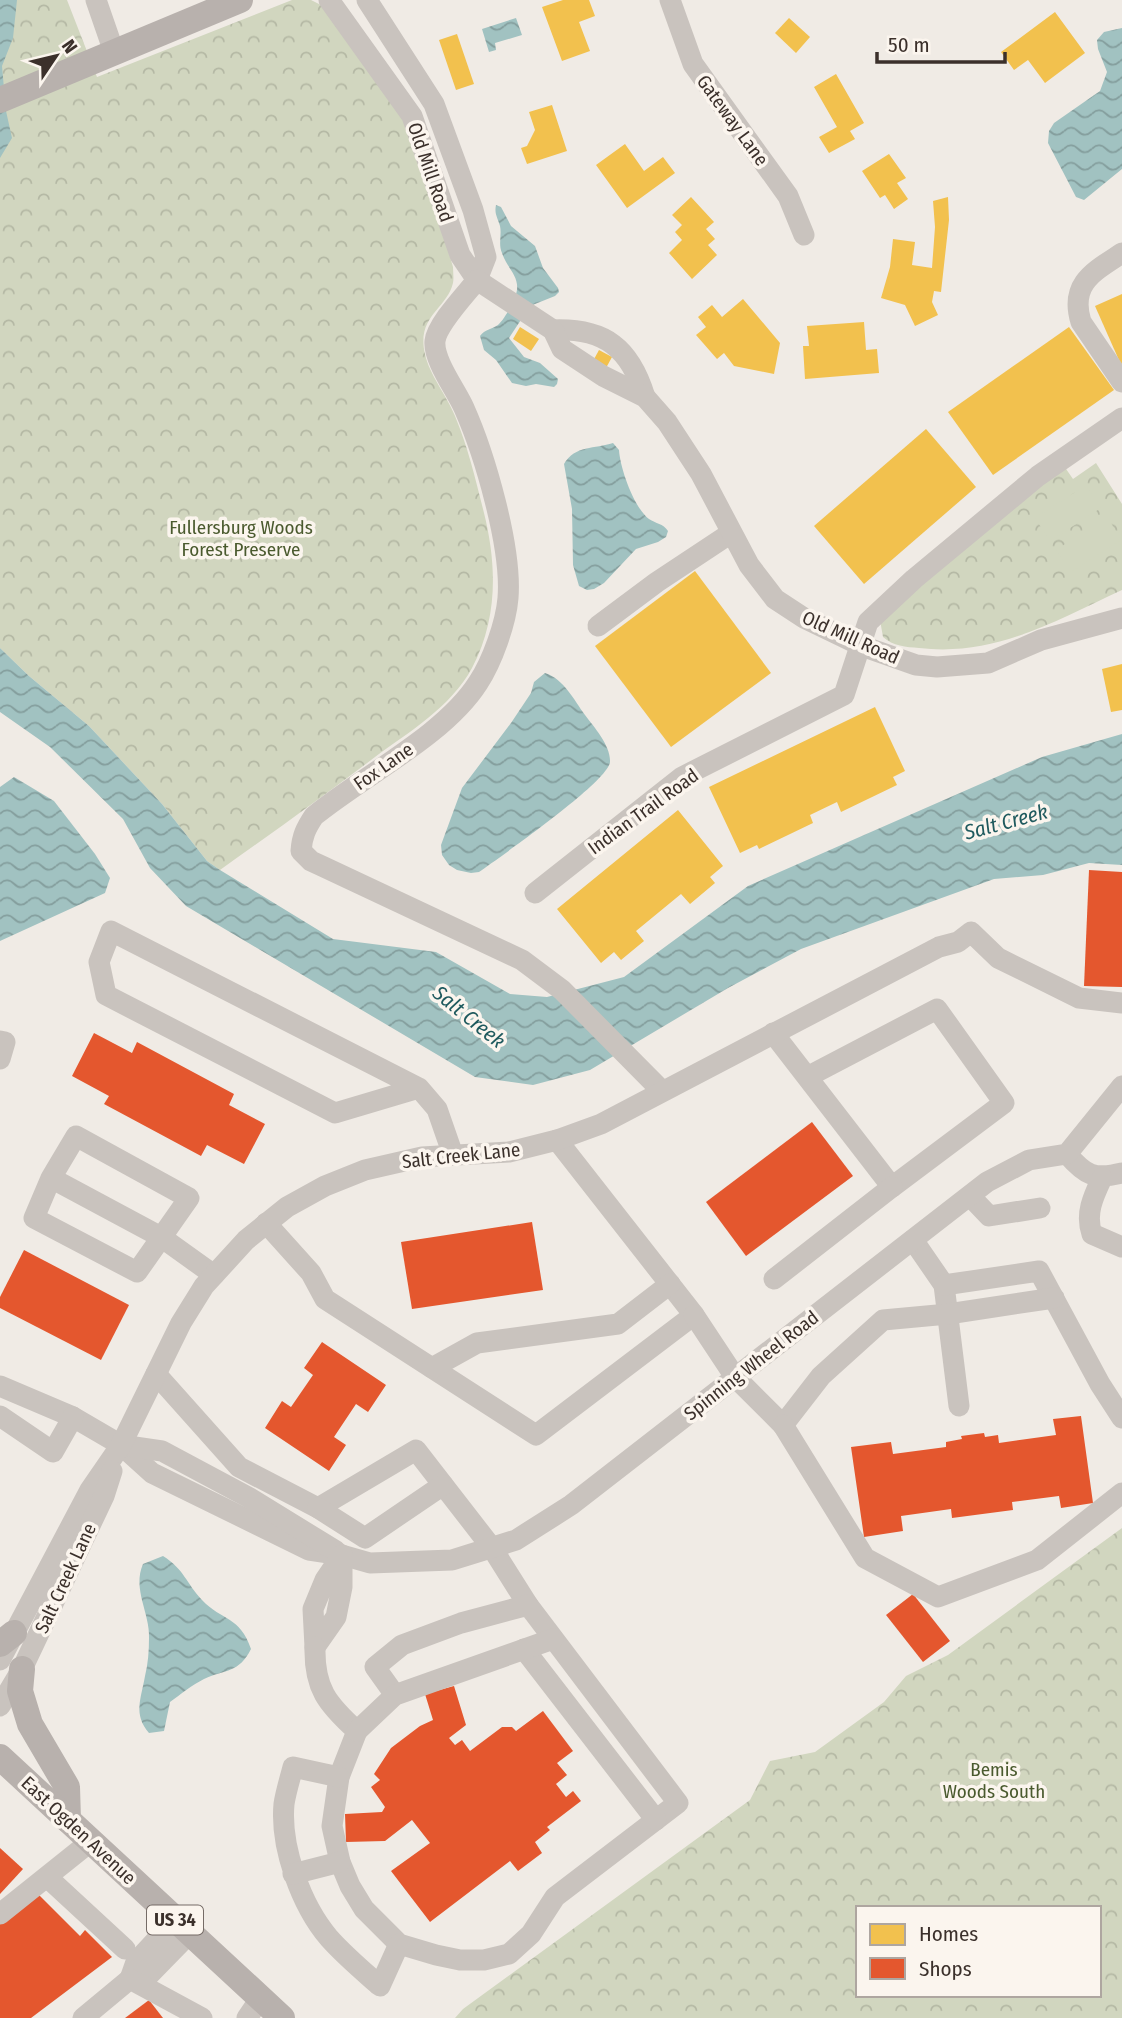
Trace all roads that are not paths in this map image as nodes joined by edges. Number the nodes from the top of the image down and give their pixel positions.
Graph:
1 (96, 0) edge
2 (240, 0) edge
3 (329, 0) edge
4 (367, 0) edge
5 (670, 0) edge
6 (114, 52) junction
7 (0, 100) edge
8 (804, 235) dead end
9 (1122, 253) edge
10 (477, 280) junction
11 (553, 330) junction
12 (1122, 382) edge
13 (645, 397) junction
14 (1122, 418) edge
15 (731, 533) junction
16 (1122, 618) edge
17 (598, 626) dead end
18 (862, 646) junction
19 (535, 893) dead end
20 (1122, 1003) edge
21 (773, 1033) junction
22 (0, 1041) edge
23 (0, 1059) edge
24 (807, 1077) junction
25 (1122, 1086) edge
26 (419, 1088) junction
27 (662, 1091) junction
28 (557, 1140) junction
29 (1067, 1154) junction
30 (453, 1155) junction
31 (1112, 1176) edge
32 (51, 1178) junction
33 (891, 1187) junction
34 (970, 1196) junction
35 (1040, 1208) dead end
36 (266, 1223) junction
37 (161, 1237) junction
38 (913, 1240) junction
39 (1122, 1247) edge
40 (214, 1275) junction
41 (774, 1279) dead end
42 (670, 1284) junction
43 (944, 1285) junction
44 (1054, 1298) junction
45 (948, 1314) junction
46 (694, 1315) junction
47 (432, 1368) junction
48 (156, 1374) junction
49 (735, 1377) junction
50 (0, 1386) edge
51 (959, 1406) dead end
52 (0, 1416) edge
53 (73, 1417) junction
54 (1122, 1418) edge
55 (783, 1425) junction
56 (121, 1445) junction
57 (443, 1485) junction
58 (1122, 1493) edge
59 (318, 1508) junction
60 (492, 1548) junction
61 (342, 1555) junction
62 (527, 1605) junction
63 (7, 1638) edge
64 (553, 1639) junction
65 (524, 1649) junction
66 (11, 1664) edge
67 (395, 1695) junction
68 (0, 1706) edge
69 (357, 1731) junction
70 (0, 1756) edge
71 (339, 1777) junction
72 (68, 1819) junction
73 (656, 1820) junction
74 (90, 1842) junction
75 (340, 1862) junction
76 (293, 1874) junction
77 (47, 1877) junction
78 (0, 1914) edge
79 (183, 1927) junction
80 (399, 1944) junction
81 (125, 1950) dead end
82 (130, 1979) junction
83 (253, 2008) edge
84 (83, 2018) edge
85 (202, 2018) edge
86 (282, 2018) edge

1 - 6 street
2 - 6 main road
3 - 10 street, Old Mill Road
4 - 10 street, Old Mill Road
5 - 8 street, Gateway Lane
6 - 7 main road
9 - 12 street
10 - 11 street, Old Mill Road
10 - 27 street, Fox Lane
11 - 13 street, Old Mill Road
11 - 13 street, Old Mill Road
13 - 15 street, Old Mill Road
14 - 18 street
15 - 17 street
15 - 18 street, Old Mill Road
16 - 18 street, Old Mill Road
18 - 19 street, Indian Trail Road
20 - 21 street, Salt Creek Lane
21 - 24 street
21 - 27 street, Salt Creek Lane
22 - 23 street
24 - 33 street
24 - 33 street
25 - 29 street
26 - 26 street
26 - 30 street
27 - 28 street, Salt Creek Lane
28 - 30 street, Salt Creek Lane
28 - 42 street
29 - 31 street
29 - 34 street, Spinning Wheel Road
30 - 36 street, Salt Creek Lane
31 - 39 street
32 - 37 street
32 - 37 street
32 - 37 street
33 - 41 street
34 - 35 street
34 - 38 street, Spinning Wheel Road
36 - 40 street, Salt Creek Lane
36 - 47 street
37 - 40 street
38 - 43 street
38 - 49 street, Spinning Wheel Road
40 - 48 street, Salt Creek Lane
42 - 46 street
42 - 47 street
43 - 44 street
43 - 45 street
44 - 45 street
44 - 54 street
45 - 51 street
45 - 55 street
46 - 47 street
46 - 49 street
48 - 56 street, Salt Creek Lane
48 - 59 street
49 - 55 street
49 - 60 street, Spinning Wheel Road
50 - 53 street, Spinning Wheel Road
52 - 53 street
53 - 56 street, Spinning Wheel Road
55 - 58 street
56 - 61 street, Spinning Wheel Road
56 - 63 street, Salt Creek Lane
56 - 66 street, Salt Creek Lane
57 - 59 street
57 - 59 street
57 - 60 street
60 - 61 street, Spinning Wheel Road
60 - 62 street
61 - 69 street
62 - 64 street
62 - 67 street
63 - 66 street, Salt Creek Lane
64 - 65 street
64 - 73 street
65 - 67 street
65 - 73 street
66 - 68 street, Salt Creek Lane
66 - 72 main road
67 - 69 street
69 - 71 street
70 - 72 main road, East Ogden Avenue / US 34
71 - 75 street
71 - 76 street
72 - 74 main road, East Ogden Avenue / US 34
73 - 80 street
74 - 77 street
74 - 79 main road, East Ogden Avenue / US 34
75 - 76 street
75 - 80 street
76 - 80 street
77 - 78 street
77 - 81 street
79 - 82 street
79 - 83 main road, East Ogden Avenue / US 34
82 - 84 street
82 - 85 street
83 - 86 main road, East Ogden Avenue / US 34

